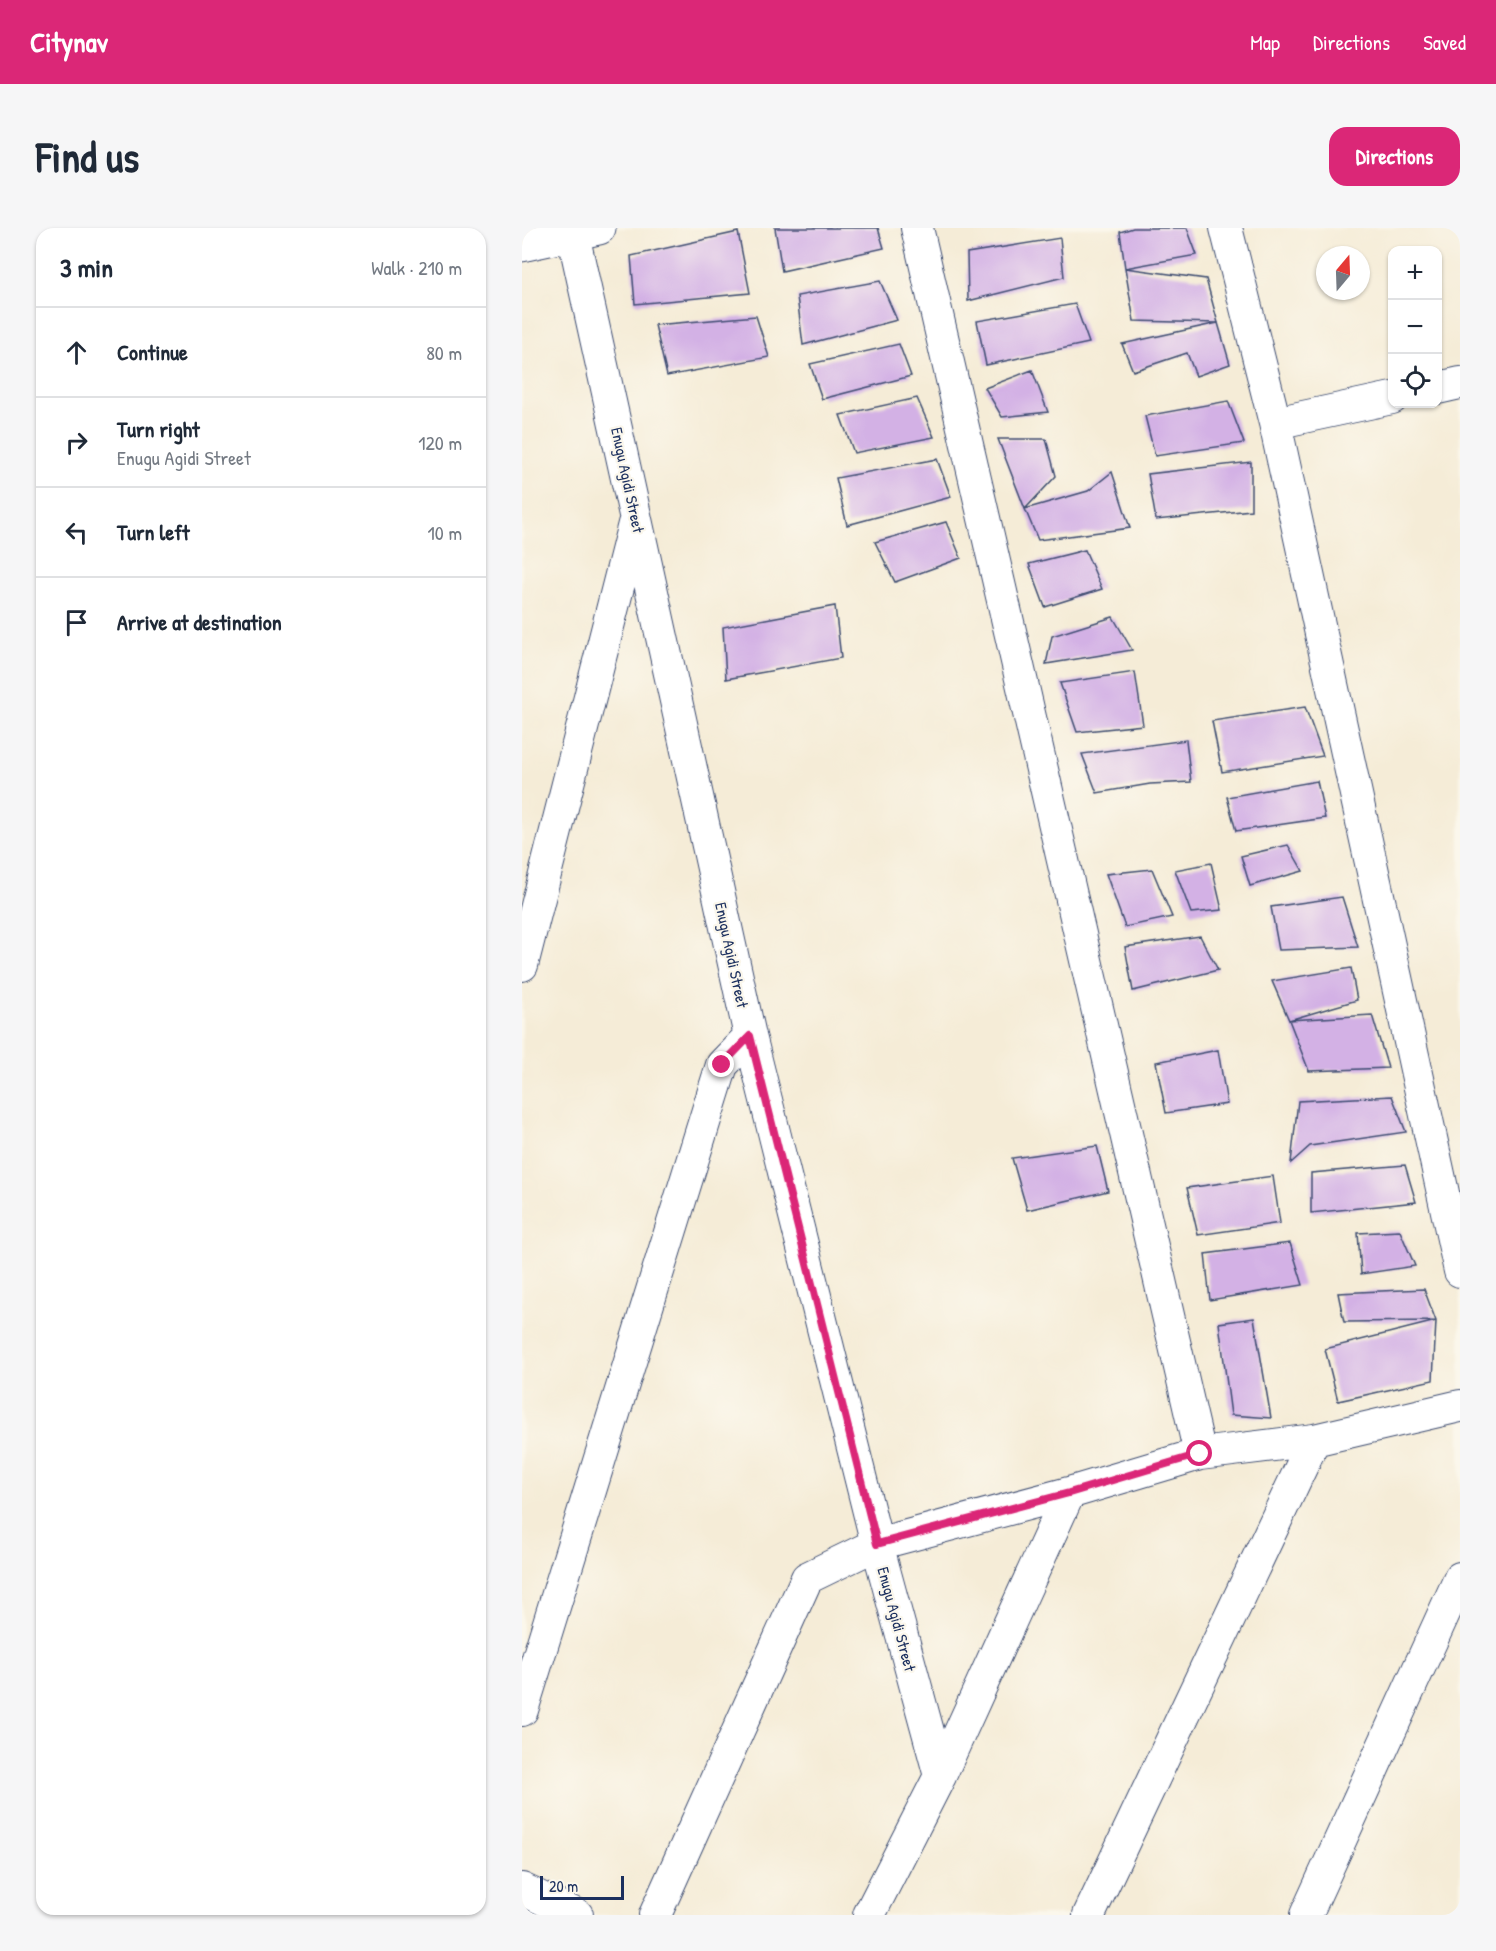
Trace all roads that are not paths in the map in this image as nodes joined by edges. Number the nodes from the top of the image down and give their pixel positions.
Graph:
1 (917, 228) edge
2 (1226, 228) edge
3 (586, 231) edge
4 (522, 245) edge
5 (1460, 383) edge
6 (1442, 387) edge
7 (1388, 399) edge
8 (1275, 423) junction
9 (636, 517) junction
10 (522, 965) edge
11 (750, 1036) junction
12 (1460, 1271) edge
13 (1460, 1406) edge
14 (1314, 1440) junction
15 (1200, 1454) junction
16 (1069, 1493) junction
17 (877, 1544) junction
18 (1460, 1578) edge
19 (522, 1710) edge
20 (940, 1776) junction
21 (522, 1889) edge
22 (577, 1915) edge
23 (655, 1915) edge
24 (869, 1915) edge
25 (1089, 1915) edge
26 (1306, 1915) edge

1 - 15 street
2 - 8 street
3 - 4 street
3 - 9 street, Enugu Agidi Street
5 - 6 street
7 - 8 street
8 - 12 street
9 - 10 street
9 - 11 street, Enugu Agidi Street
11 - 17 street, Enugu Agidi Street
11 - 19 street
13 - 14 street
14 - 15 street
14 - 25 street
15 - 16 street
16 - 17 street
16 - 20 street
17 - 20 street, Enugu Agidi Street
17 - 23 street
18 - 26 street
20 - 24 street
21 - 22 street

